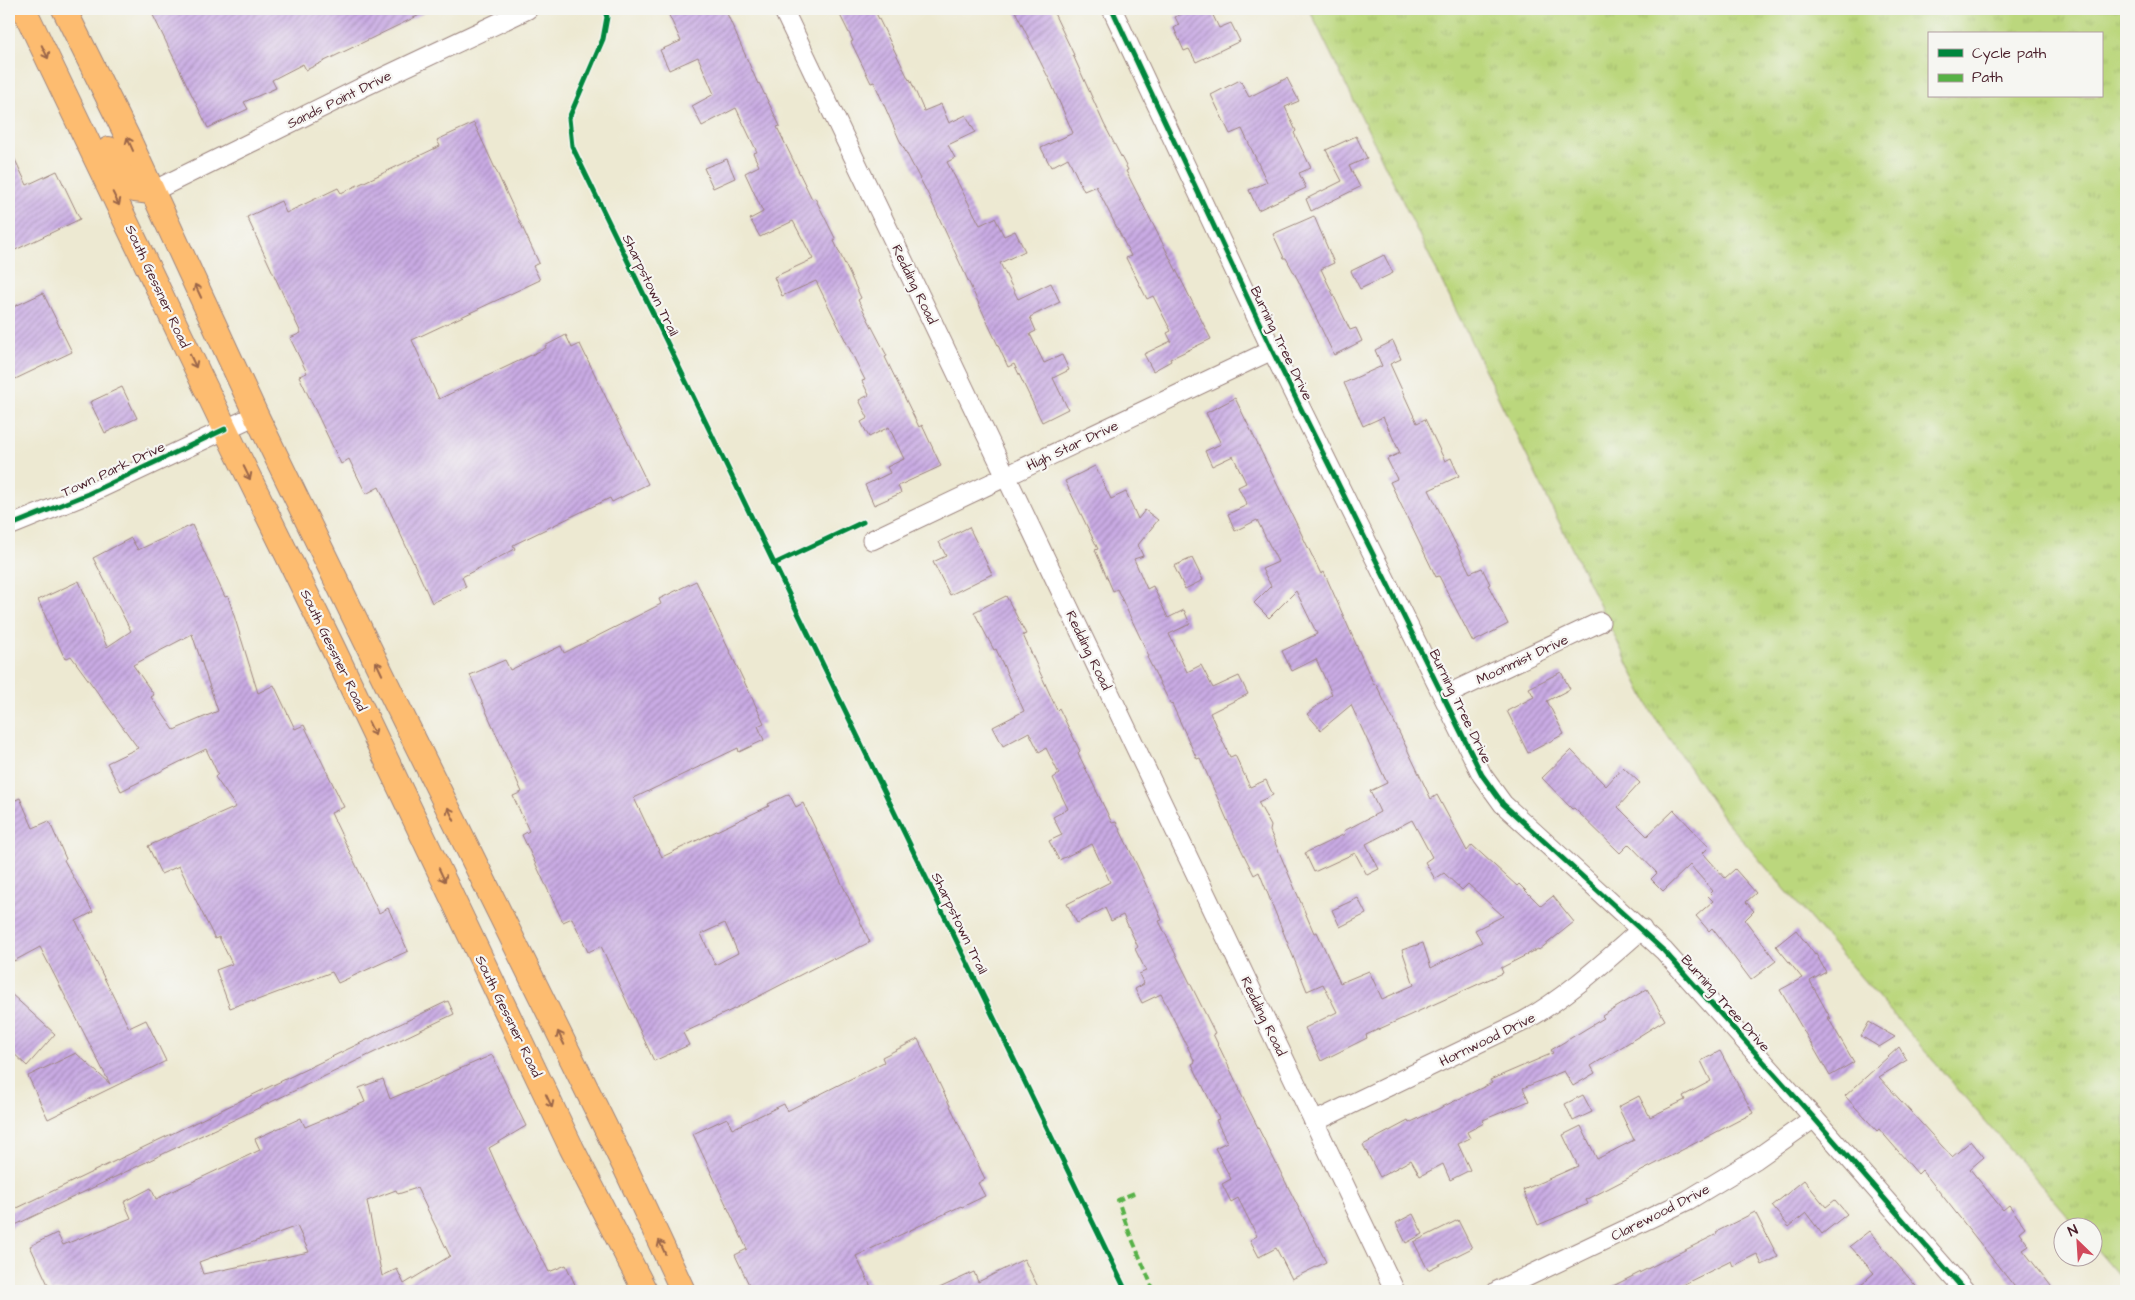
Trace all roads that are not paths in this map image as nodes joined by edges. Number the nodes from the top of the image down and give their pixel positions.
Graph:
1 (24, 9) edge
2 (64, 9) edge
3 (528, 9) edge
4 (783, 9) edge
5 (1112, 9) edge
6 (63, 89) junction
7 (151, 192) junction
8 (1272, 350) junction
9 (256, 414) junction
10 (225, 429) junction
11 (1006, 476) junction
12 (9, 526) edge
13 (872, 540) dead end
14 (1600, 622) dead end
15 (1444, 696) junction
16 (422, 755) junction
17 (391, 770) junction
18 (1642, 929) junction
19 (525, 965) junction
20 (492, 980) junction
21 (1814, 1118) junction
22 (1314, 1122) junction
23 (624, 1167) junction
24 (590, 1184) junction
25 (645, 1291) edge
26 (683, 1291) edge
27 (1395, 1291) edge
28 (1497, 1291) edge
29 (1965, 1291) edge

1 -> 6 main road, South Gessner Road
7 -> 2 main road
3 - 7 street, Sands Point Drive
4 - 11 street, Redding Road
5 - 8 street, Burning Tree Drive
6 - 7 main road
6 -> 10 main road, South Gessner Road
9 -> 7 main road
8 - 11 street, High Star Drive
8 - 15 street, Burning Tree Drive
9 - 10 street, Town Park Drive
16 -> 9 main road
10 - 12 street, Town Park Drive
10 -> 17 main road, South Gessner Road
11 - 13 street, High Star Drive
11 - 22 street, Redding Road
14 - 15 street, Moonmist Drive
15 - 18 street, Burning Tree Drive
16 - 17 main road
19 -> 16 main road
17 -> 20 main road, South Gessner Road
18 - 21 street, Burning Tree Drive
18 - 22 street, Hornwood Drive
19 - 20 main road
23 -> 19 main road
20 -> 24 main road, South Gessner Road
21 - 28 street, Clarewood Drive
21 - 29 street, Burning Tree Drive
22 - 27 street, Redding Road
23 - 24 main road
26 -> 23 main road
24 - 25 main road, South Gessner Road

